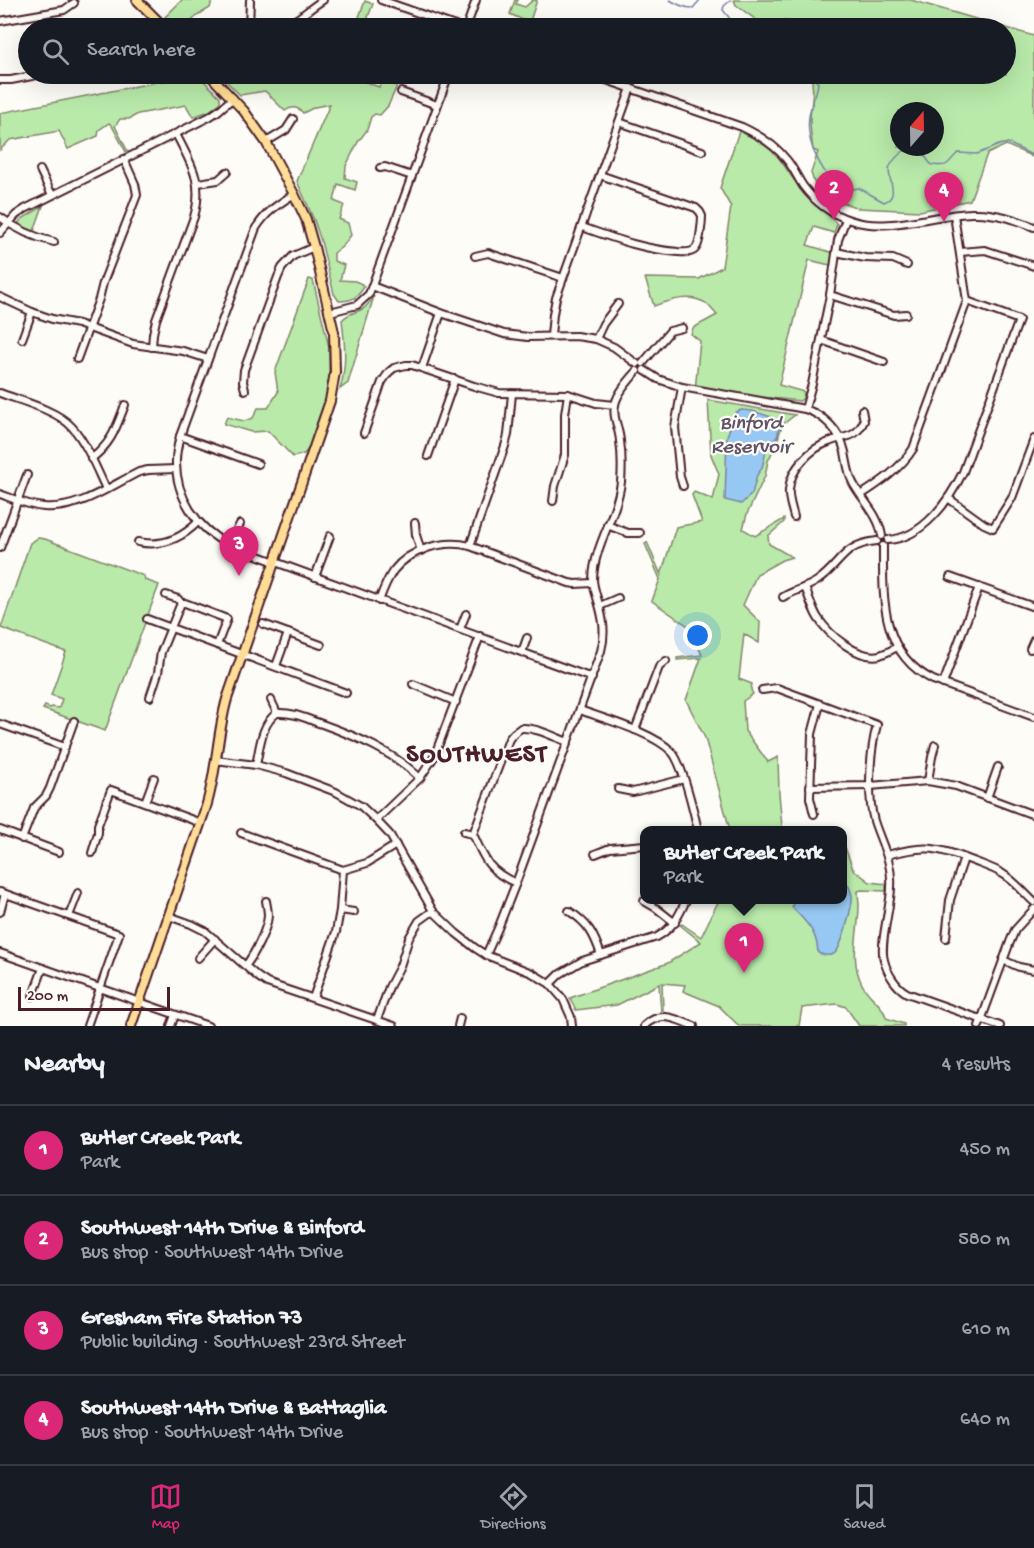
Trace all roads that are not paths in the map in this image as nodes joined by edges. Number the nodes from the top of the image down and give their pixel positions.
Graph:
1 (137, 0) edge
2 (250, 0) edge
3 (323, 0) edge
4 (381, 0) edge
5 (476, 0) edge
6 (74, 3) dead end
7 (155, 18) edge
8 (250, 18) edge
9 (299, 18) edge
10 (432, 18) edge
11 (470, 18) edge
12 (0, 21) edge
13 (18, 79) edge
14 (0, 80) edge
15 (218, 84) edge
16 (445, 84) edge
17 (619, 84) edge
18 (631, 88) junction
19 (401, 92) dead end
20 (232, 98) junction
21 (437, 105) junction
22 (293, 119) dead end
23 (619, 122) junction
24 (176, 134) junction
25 (266, 142) junction
26 (702, 151) dead end
27 (124, 159) junction
28 (380, 168) dead end
29 (40, 170) dead end
30 (227, 172) dead end
31 (600, 175) junction
32 (412, 176) junction
33 (198, 183) junction
34 (294, 194) junction
35 (52, 195) junction
36 (954, 215) junction
37 (0, 218) edge
38 (846, 219) junction
39 (8, 223) junction
40 (582, 227) junction
41 (1034, 227) edge
42 (0, 233) edge
43 (54, 242) dead end
44 (314, 247) junction
45 (836, 252) junction
46 (960, 252) junction
47 (475, 256) dead end
48 (907, 265) dead end
49 (1034, 266) edge
50 (563, 278) junction
51 (371, 288) junction
52 (830, 295) junction
53 (0, 297) edge
54 (967, 301) junction
55 (618, 304) dead end
56 (32, 312) junction
57 (330, 312) junction
58 (441, 313) junction
59 (906, 314) dead end
60 (88, 327) junction
61 (682, 328) dead end
62 (551, 336) junction
63 (22, 339) dead end
64 (596, 339) junction
65 (821, 340) junction
66 (152, 347) junction
67 (76, 359) dead end
68 (208, 359) junction
69 (884, 362) dead end
70 (640, 367) junction
71 (422, 368) junction
72 (455, 379) junction
73 (682, 387) junction
74 (245, 390) dead end
75 (0, 393) edge
76 (512, 394) junction
77 (568, 394) junction
78 (124, 405) dead end
79 (615, 405) junction
80 (805, 409) junction
81 (862, 410) dead end
82 (364, 433) dead end
83 (180, 436) junction
84 (840, 439) junction
85 (1034, 439) edge
86 (428, 456) dead end
87 (91, 459) junction
88 (258, 464) dead end
89 (176, 469) junction
90 (27, 475) dead end
91 (683, 486) dead end
92 (106, 489) junction
93 (0, 494) edge
94 (861, 495) junction
95 (948, 498) junction
96 (17, 500) junction
97 (554, 501) dead end
98 (794, 517) dead end
99 (198, 522) junction
100 (415, 523) dead end
101 (240, 524) dead end
102 (607, 525) junction
103 (640, 533) dead end
104 (330, 536) dead end
105 (883, 541) junction
106 (138, 542) dead end
107 (228, 545) junction
108 (470, 546) junction
109 (0, 548) edge
110 (421, 551) junction
111 (274, 562) junction
112 (315, 577) junction
113 (950, 577) dead end
114 (593, 583) junction
115 (805, 587) junction
116 (979, 587) junction
117 (166, 595) dead end
118 (783, 597) dead end
119 (618, 598) dead end
120 (380, 601) junction
121 (181, 603) junction
122 (600, 606) junction
123 (1034, 608) edge
124 (466, 614) dead end
125 (147, 619) dead end
126 (263, 624) dead end
127 (170, 628) junction
128 (460, 629) junction
129 (288, 633) junction
130 (480, 636) junction
131 (527, 638) dead end
132 (1034, 639) edge
133 (218, 645) junction
134 (321, 645) dead end
135 (897, 647) junction
136 (1030, 649) dead end
137 (522, 652) junction
138 (242, 654) junction
139 (666, 661) dead end
140 (276, 666) junction
141 (592, 678) junction
142 (413, 684) dead end
143 (944, 684) junction
144 (762, 690) dead end
145 (346, 693) dead end
146 (150, 697) dead end
147 (271, 700) dead end
148 (456, 702) junction
149 (820, 704) junction
150 (580, 710) junction
151 (277, 713) junction
152 (1034, 717) edge
153 (519, 718) dead end
154 (74, 722) dead end
155 (0, 724) edge
156 (521, 728) junction
157 (635, 730) junction
158 (568, 742) junction
159 (935, 746) dead end
160 (65, 747) junction
161 (215, 760) junction
162 (256, 765) junction
163 (998, 767) dead end
164 (154, 778) dead end
165 (420, 778) junction
166 (684, 779) junction
167 (928, 781) junction
168 (870, 786) junction
169 (810, 787) junction
170 (618, 789) dead end
171 (987, 798) junction
172 (145, 802) junction
173 (814, 814) dead end
174 (1034, 815) edge
175 (376, 820) junction
176 (201, 823) junction
177 (697, 826) edge
178 (0, 830) edge
179 (464, 832) dead end
180 (241, 833) dead end
181 (473, 834) junction
182 (22, 838) junction
183 (396, 845) junction
184 (640, 845) edge
185 (59, 852) dead end
186 (92, 853) dead end
187 (595, 854) dead end
188 (887, 855) junction
189 (964, 858) junction
190 (343, 870) junction
191 (516, 883) junction
192 (3, 893) edge
193 (78, 893) dead end
194 (266, 901) dead end
195 (1034, 902) edge
196 (649, 904) edge
197 (684, 904) edge
198 (1034, 909) edge
199 (340, 910) junction
200 (433, 910) junction
201 (569, 911) dead end
202 (0, 912) edge
203 (354, 912) dead end
204 (69, 916) junction
205 (169, 916) junction
206 (675, 924) junction
207 (946, 938) dead end
208 (215, 939) junction
209 (0, 953) edge
210 (486, 954) junction
211 (601, 955) junction
212 (198, 958) dead end
213 (1003, 960) junction
214 (246, 965) junction
215 (43, 968) junction
216 (1034, 970) edge
217 (550, 984) junction
218 (100, 988) junction
219 (33, 996) dead end
220 (313, 998) junction
221 (139, 1002) junction
222 (175, 1015) junction
223 (460, 1018) dead end
224 (376, 1020) junction
225 (980, 1022) edge
226 (87, 1026) edge
227 (131, 1026) edge
228 (171, 1026) edge
229 (208, 1026) edge
230 (394, 1026) edge
231 (458, 1026) edge
232 (567, 1026) edge
233 (572, 1026) edge
234 (644, 1026) edge
235 (694, 1026) edge
236 (1000, 1026) edge

1 - 7 main road
2 - 8 street
3 - 9 street
4 - 10 street
5 - 11 street
6 - 12 street
13 - 14 street
15 - 20 main road
16 - 21 street
17 - 18 street
18 - 23 street
18 - 38 street
19 - 21 street
20 - 24 street
20 - 25 main road
21 - 32 street
22 - 25 street
23 - 26 street
23 - 31 street
24 - 27 street
24 - 33 street
25 - 34 main road
27 - 35 street
27 - 60 street
28 - 32 street
29 - 35 street
30 - 33 street
31 - 40 street
31 - 40 street
32 - 51 street
33 - 66 street
34 - 44 main road
34 - 68 street
35 - 39 street
36 - 38 street
36 - 41 street
36 - 46 street
37 - 39 street
38 - 45 street
39 - 42 street
39 - 43 street
40 - 50 street
44 - 57 main road
44 - 74 street
45 - 48 street
45 - 52 street
46 - 49 street
46 - 54 street
47 - 50 street
50 - 62 street
51 - 57 street
51 - 58 street
52 - 59 street
52 - 65 street
53 - 56 street
54 - 94 street
54 - 95 street
55 - 64 street
56 - 60 street
56 - 63 street
57 - 111 main road
58 - 62 street
58 - 71 street
60 - 66 street
60 - 67 street
61 - 70 street
62 - 64 street
64 - 70 street
65 - 69 street
65 - 80 street
66 - 68 street
68 - 83 street
70 - 73 street
70 - 79 street
71 - 72 street
71 - 82 street
72 - 76 street
72 - 86 street
73 - 80 street
73 - 91 street
75 - 87 street
76 - 77 street
76 - 108 street
77 - 79 street
77 - 97 street
78 - 87 street
79 - 102 street
80 - 84 street
81 - 84 street
83 - 88 street
83 - 89 street
84 - 94 street
84 - 98 street
85 - 95 street
87 - 92 street
89 - 92 street
89 - 99 street
90 - 96 street
92 - 96 street
93 - 96 street
94 - 105 street
95 - 105 street
96 - 109 street
99 - 106 street
99 - 107 street
100 - 110 street
101 - 107 street
102 - 103 street
102 - 114 street
104 - 112 street
105 - 115 street
105 - 135 street
107 - 111 street
108 - 110 street
108 - 114 street
110 - 120 street
111 - 112 street
111 - 138 main road
112 - 120 street
113 - 116 street
114 - 122 street
115 - 118 street
115 - 135 street
116 - 123 street
116 - 143 street
117 - 121 street
119 - 122 street
120 - 128 street
121 - 127 street
121 - 133 street
122 - 141 street
124 - 128 street
125 - 127 street
126 - 129 street
127 - 133 street
127 - 146 street
128 - 130 street
129 - 134 street
129 - 140 street
130 - 137 street
130 - 148 street
131 - 137 street
132 - 136 street
133 - 138 street
135 - 143 street
137 - 141 street
138 - 140 street
138 - 161 main road
139 - 157 street
140 - 145 street
141 - 150 street
142 - 148 street
143 - 152 street
144 - 149 street
147 - 151 street
148 - 165 street
149 - 168 street
149 - 169 street
150 - 157 street
150 - 158 street
151 - 162 street
151 - 165 street
153 - 156 street
154 - 160 street
155 - 160 street
156 - 158 street
156 - 181 street
157 - 166 street
158 - 191 street
159 - 167 street
160 - 182 street
161 - 162 street
161 - 176 main road
162 - 175 street
163 - 171 street
164 - 172 street
165 - 175 street
166 - 170 street
166 - 177 street
167 - 168 street
167 - 171 street
168 - 169 street
168 - 188 street
169 - 173 street
171 - 174 street
172 - 176 street
172 - 186 street
175 - 183 street
176 - 205 main road
178 - 182 street
179 - 181 street
180 - 190 street
181 - 191 street
182 - 185 street
183 - 190 street
183 - 200 street
184 - 187 street
188 - 189 street
188 - 225 street
189 - 195 street
189 - 207 street
190 - 199 street
191 - 210 street
192 - 202 street
192 - 204 street
193 - 204 street
194 - 214 street
196 - 206 street
197 - 206 street
198 - 213 street
199 - 203 street
199 - 220 street
200 - 210 street
200 - 224 street
201 - 211 street
204 - 218 street
205 - 208 street
205 - 221 main road
206 - 211 street
208 - 212 street
208 - 214 street
209 - 215 street
210 - 217 street
211 - 217 street
213 - 216 street
213 - 225 street
214 - 220 street
215 - 218 street
215 - 219 street
217 - 233 street
218 - 221 street
218 - 226 street
220 - 224 street
221 - 222 street
221 - 227 main road
222 - 228 street
222 - 229 street
223 - 231 street
224 - 230 street
225 - 236 street
232 - 233 street
234 - 235 street

